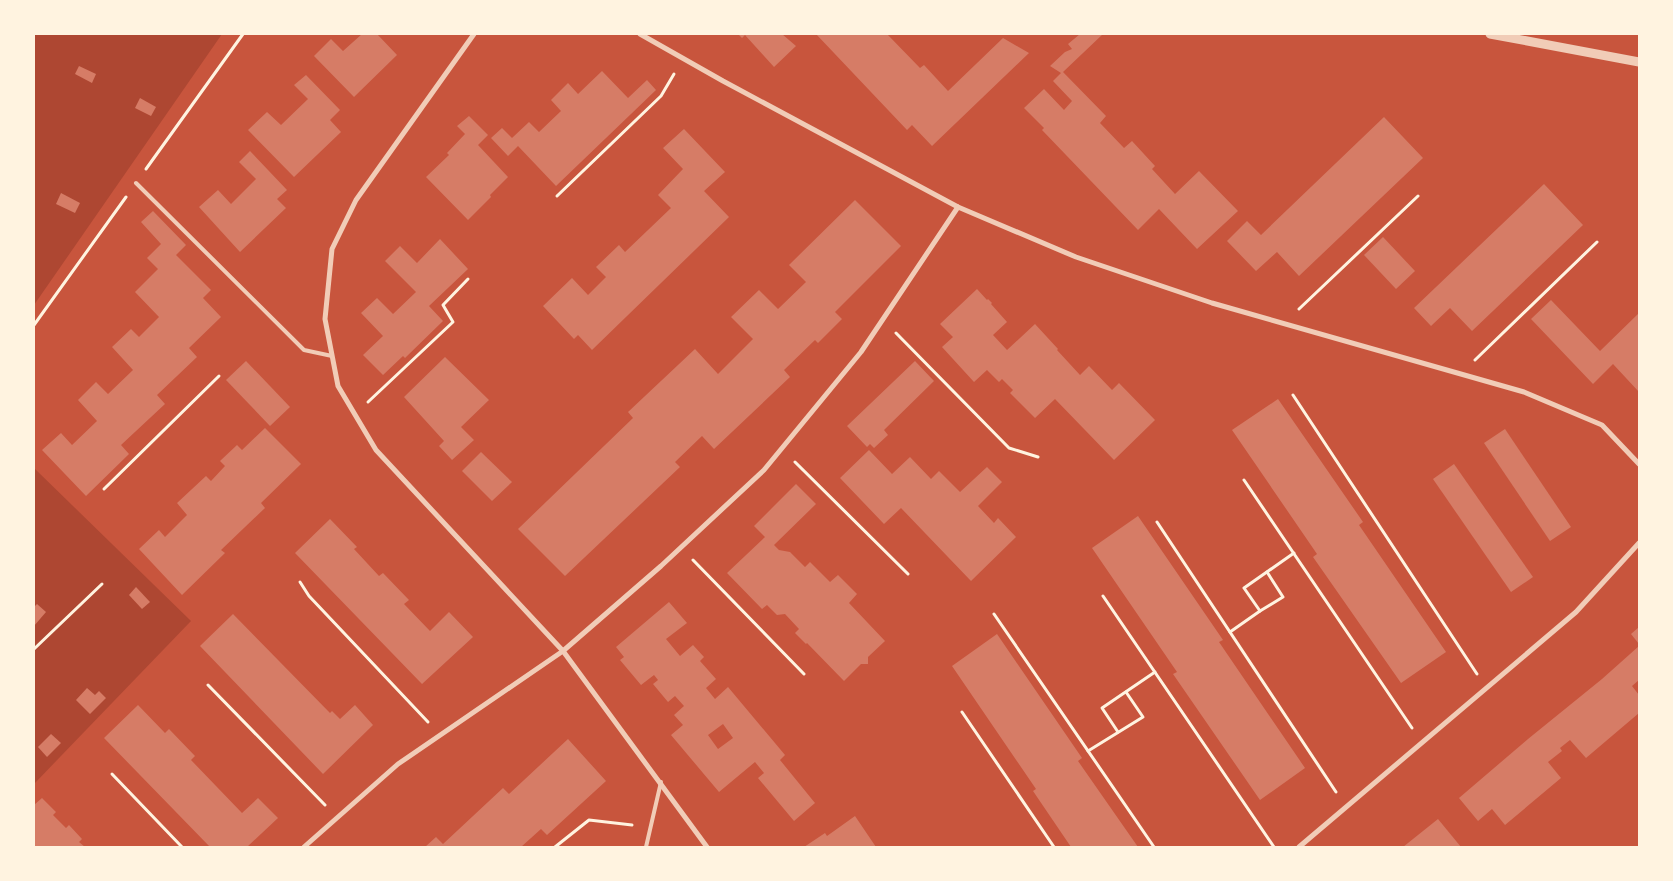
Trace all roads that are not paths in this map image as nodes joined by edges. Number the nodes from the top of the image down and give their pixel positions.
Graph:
1 (474, 34) edge
2 (640, 34) edge
3 (1490, 34) edge
4 (1639, 62) edge
5 (136, 183) dead end
6 (958, 207) junction
7 (332, 356) junction
8 (1639, 464) edge
9 (1639, 543) edge
10 (563, 651) junction
11 (661, 782) junction
12 (304, 847) edge
13 (646, 847) edge
14 (707, 847) edge
15 (1299, 847) edge

1 - 7 street
2 - 6 street
3 - 4 street
5 - 7 lane
6 - 8 street
6 - 10 street
7 - 10 street
9 - 15 street
10 - 11 street
10 - 12 street
11 - 13 lane
11 - 14 street

